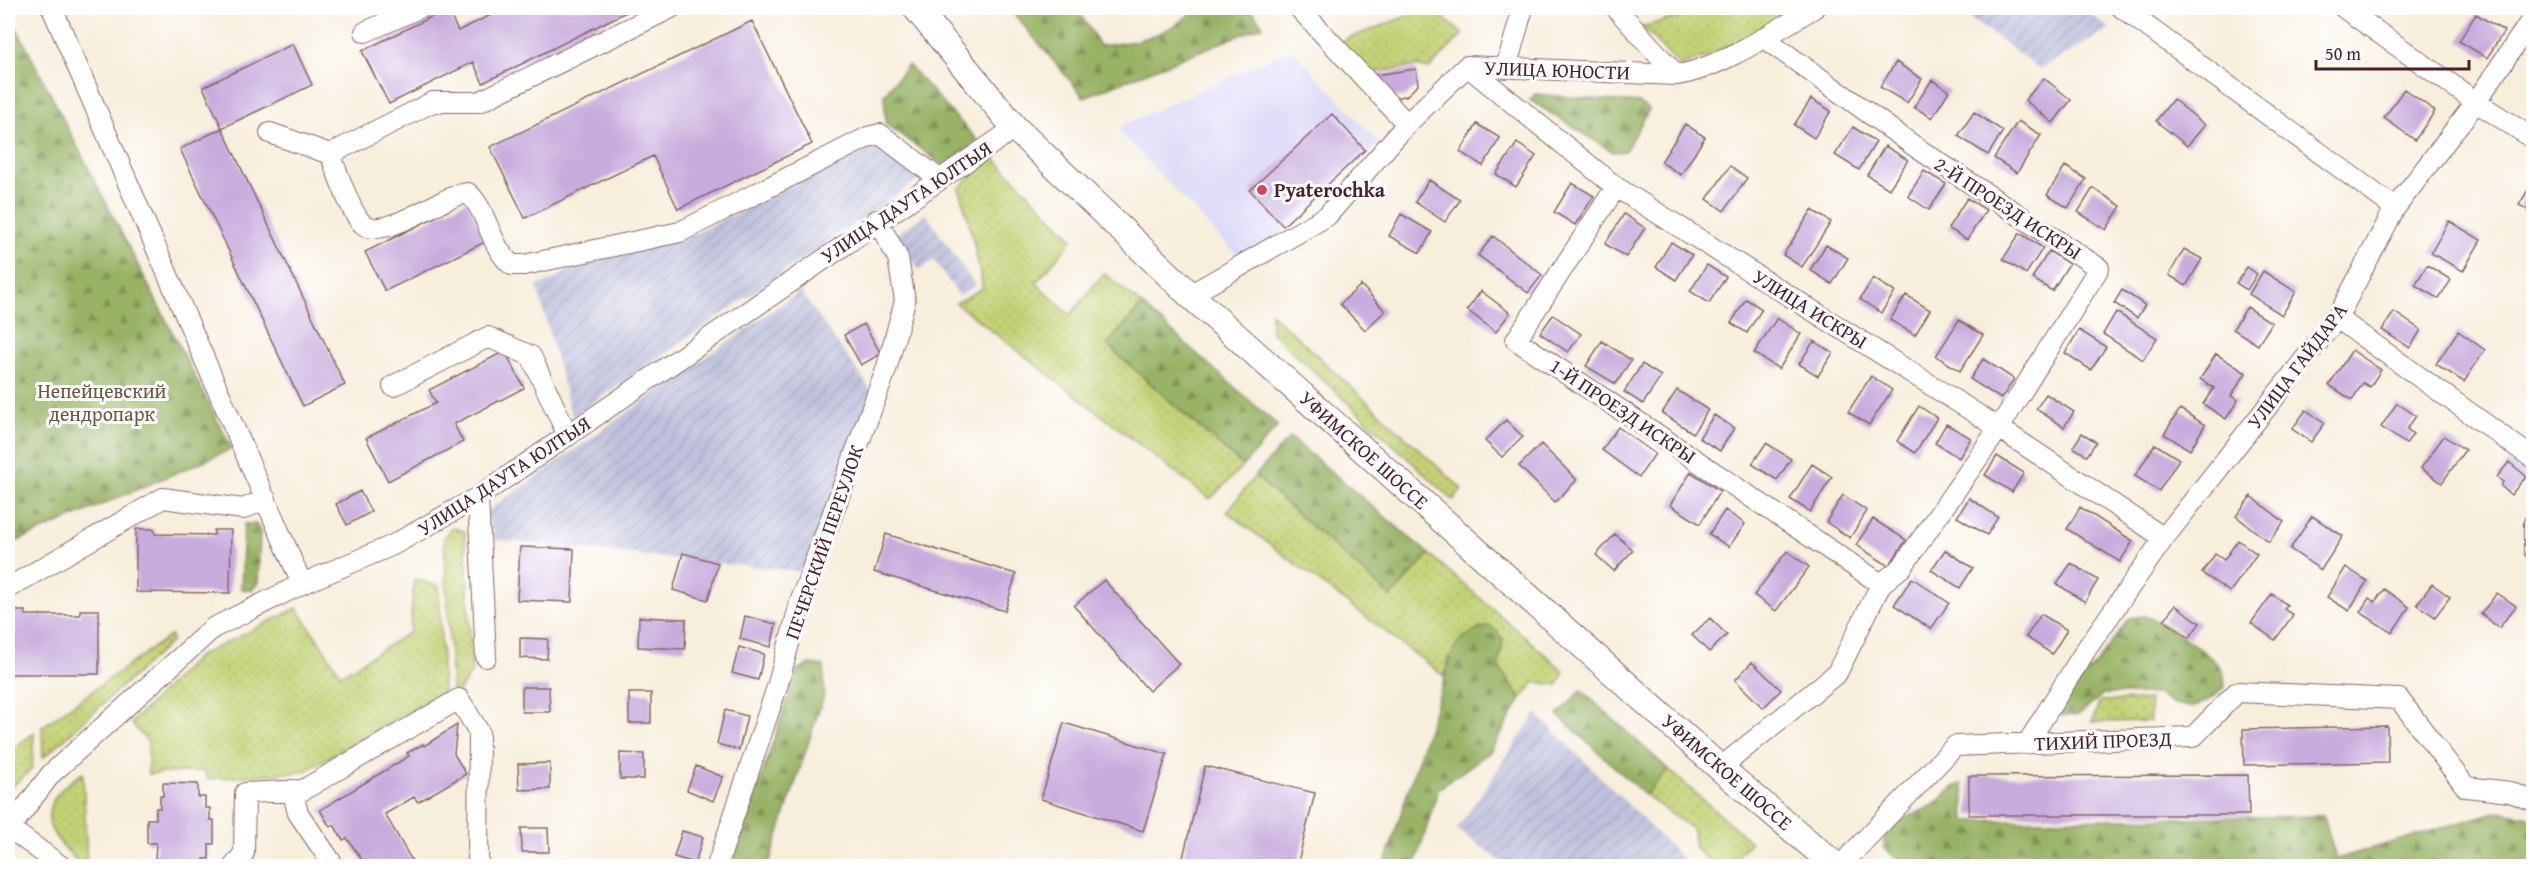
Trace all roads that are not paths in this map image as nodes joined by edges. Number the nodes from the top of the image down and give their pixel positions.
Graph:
1 (52, 8) edge
2 (419, 8) edge
3 (671, 8) edge
4 (916, 8) edge
5 (1299, 8) edge
6 (1522, 8) edge
7 (1616, 8) edge
8 (1815, 8) edge
9 (2122, 8) edge
10 (2344, 8) edge
11 (2534, 16) edge
12 (365, 32) dead end
13 (1764, 38) junction
14 (1467, 66) junction
15 (1506, 68) junction
16 (1676, 75) junction
17 (2476, 102) junction
18 (1407, 124) junction
19 (1015, 128) junction
20 (270, 133) dead end
21 (2534, 139) edge
22 (330, 154) junction
23 (939, 179) junction
24 (1616, 187) junction
25 (2395, 208) junction
26 (877, 220) junction
27 (1190, 295) junction
28 (2337, 318) junction
29 (393, 386) dead end
30 (1999, 428) junction
31 (568, 436) junction
32 (2534, 459) edge
33 (478, 497) junction
34 (266, 499) junction
35 (2534, 523) edge
36 (2164, 538) junction
37 (2534, 550) edge
38 (302, 584) junction
39 (1881, 584) junction
40 (8, 588) edge
41 (486, 657) dead end
42 (2027, 744) junction
43 (1720, 768) junction
44 (292, 790) junction
45 (2534, 801) edge
46 (9, 827) edge
47 (60, 867) edge
48 (234, 867) edge
49 (333, 867) edge
50 (478, 867) edge
51 (717, 867) edge
52 (1838, 867) edge

1 - 34 street
2 - 12 street
3 - 22 street
4 - 19 main road, УФИМСКОЕ ШОССЕ
5 - 18 street
6 - 15 street
7 - 16 street
8 - 13 street, УЛИЦА ЮНОСТИ
9 - 25 street
10 - 17 street
11 - 17 street, УЛИЦА ГАЙДАРА
13 - 16 street, УЛИЦА ЮНОСТИ
13 - 30 street, 2-Й ПРОЕЗД ИСКРЫ
14 - 15 street, УЛИЦА ЮНОСТИ
14 - 18 street, УЛИЦА ЮНОСТИ
14 - 24 street, УЛИЦА ИСКРЫ
15 - 16 street, УЛИЦА ЮНОСТИ
17 - 21 street
17 - 25 street, УЛИЦА ГАЙДАРА
18 - 27 street, УЛИЦА ЮНОСТИ
19 - 23 street, УЛИЦА ДАУТА ЮЛТЫЯ
19 - 27 main road, УФИМСКОЕ ШОССЕ
20 - 22 street
22 - 23 street
23 - 26 street, УЛИЦА ДАУТА ЮЛТЫЯ
24 - 30 street, УЛИЦА ИСКРЫ
24 - 39 street, 1-Й ПРОЕЗД ИСКРЫ
25 - 28 street, УЛИЦА ГАЙДАРА
26 - 31 street, УЛИЦА ДАУТА ЮЛТЫЯ
26 - 51 street, ПЕЧЕРСКИЙ ПЕРЕУЛОК
27 - 43 main road, УФИМСКОЕ ШОССЕ
28 - 32 street
28 - 36 street, УЛИЦА ГАЙДАРА
29 - 31 street
30 - 36 street, УЛИЦА ИСКРЫ
30 - 39 street
31 - 33 street, УЛИЦА ДАУТА ЮЛТЫЯ
33 - 38 street, УЛИЦА ДАУТА ЮЛТЫЯ
33 - 41 street
34 - 38 street
34 - 40 street
35 - 37 street
36 - 42 street, УЛИЦА ГАЙДАРА
38 - 46 street, УЛИЦА ДАУТА ЮЛТЫЯ
39 - 43 street
42 - 45 street, ТИХИЙ ПРОЕЗД
42 - 52 street, ТИХИЙ ПРОЕЗД
43 - 52 main road, УФИМСКОЕ ШОССЕ
44 - 48 street
44 - 49 street
44 - 50 street
46 - 47 street

